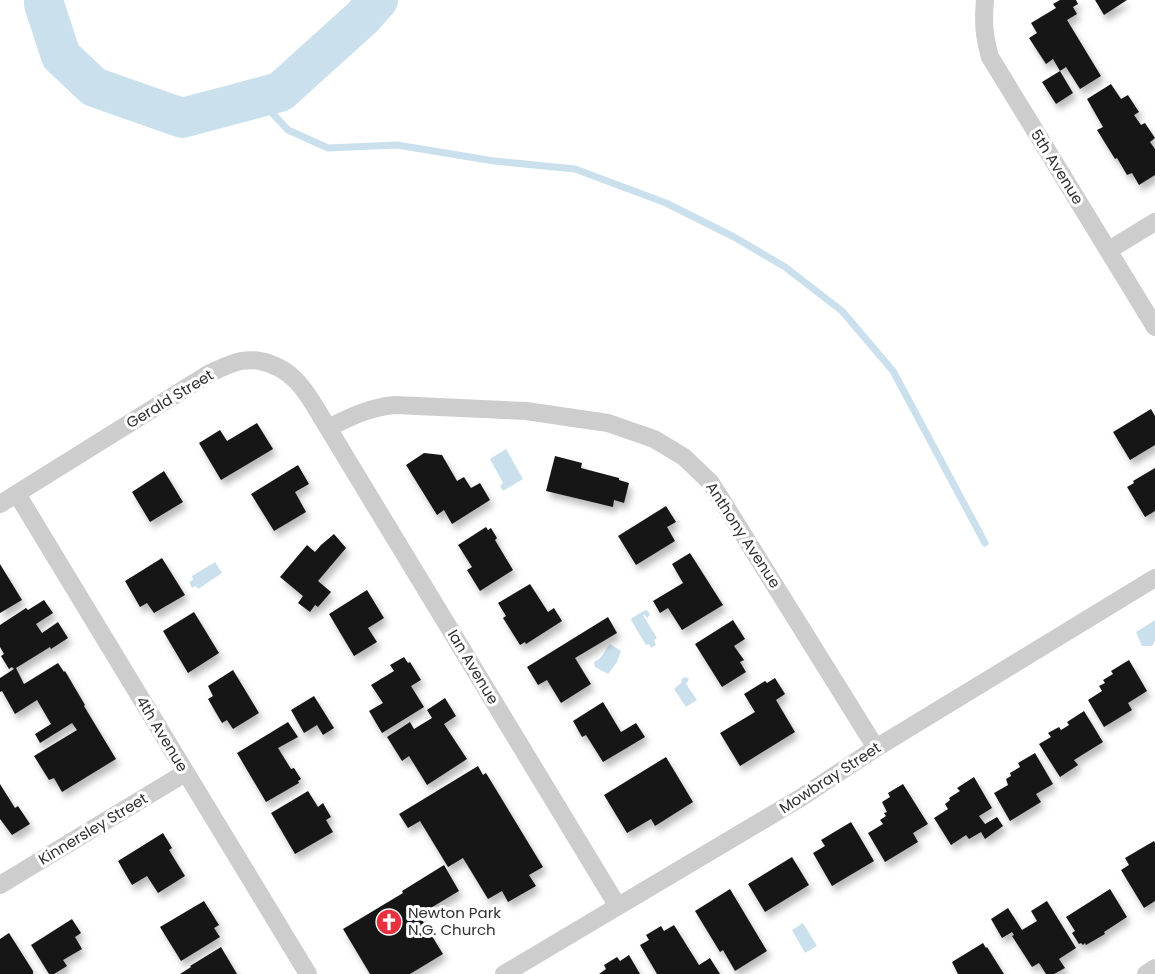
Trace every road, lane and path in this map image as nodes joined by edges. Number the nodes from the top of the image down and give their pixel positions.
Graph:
1 (985, 0) edge
2 (1155, 222) edge
3 (1109, 250) junction
4 (1155, 327) edge
5 (328, 428) junction
6 (17, 494) junction
7 (0, 504) edge
8 (1155, 578) edge
9 (876, 748) junction
10 (185, 772) junction
11 (0, 885) edge
12 (617, 905) junction
13 (1155, 968) edge
14 (308, 974) edge
15 (504, 974) edge
16 (1146, 974) edge

1 - 3 street, 5th Avenue
2 - 3 street
3 - 4 street, 5th Avenue
5 - 6 street, Gerald Street
5 - 9 street, Anthony Avenue
5 - 12 street, Ian Avenue
6 - 7 street, Gerald Street
6 - 10 street, 4th Avenue
8 - 9 street, Mowbray Street
9 - 12 street, Mowbray Street
10 - 11 street, Kinnersley Street
10 - 14 street, 4th Avenue
12 - 15 street, Mowbray Street
13 - 16 street

